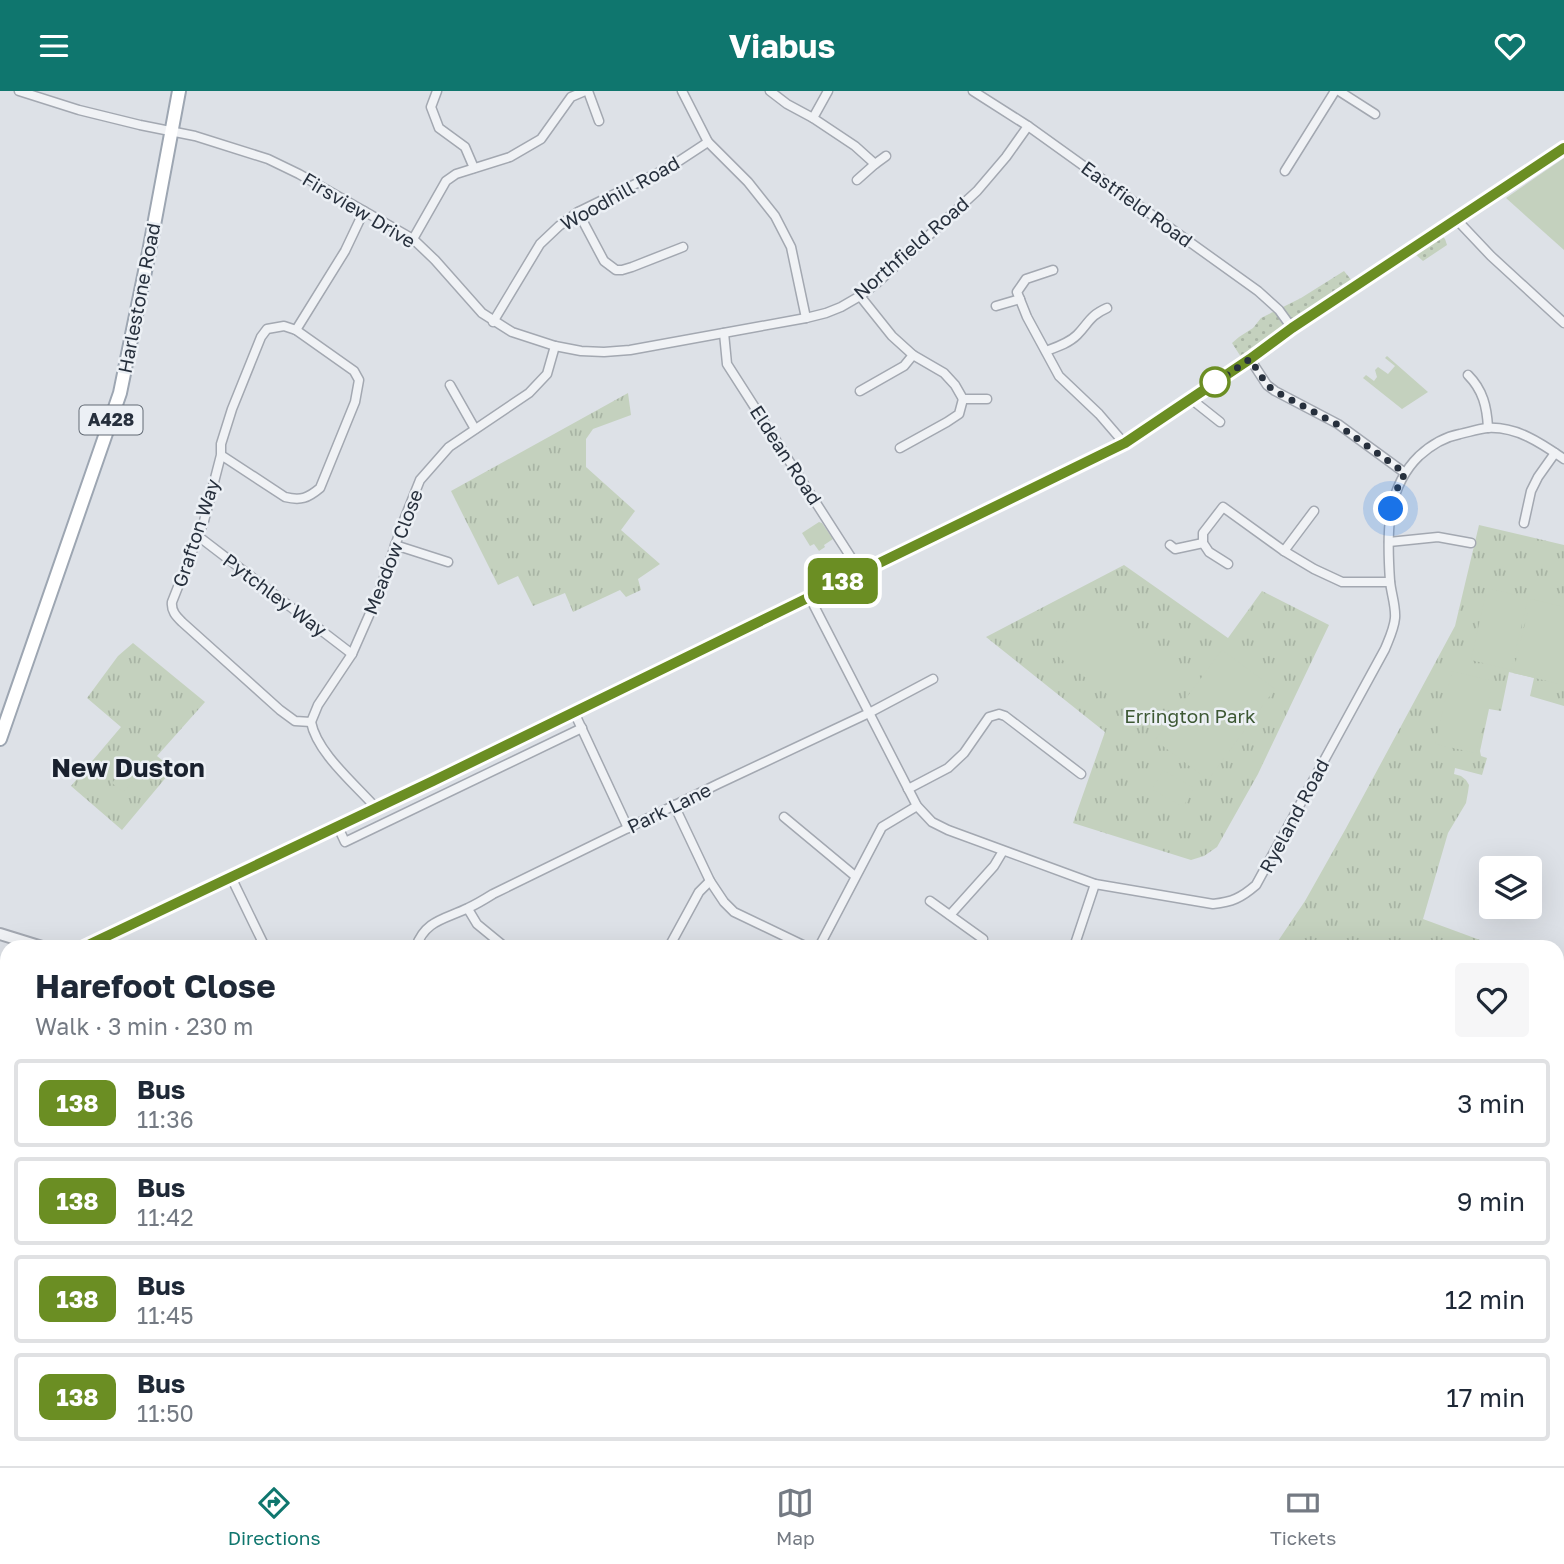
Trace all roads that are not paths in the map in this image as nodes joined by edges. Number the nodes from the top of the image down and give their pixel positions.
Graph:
1 (19, 91) edge
2 (179, 91) edge
3 (437, 91) edge
4 (586, 91) edge
5 (682, 91) edge
6 (770, 91) edge
7 (828, 91) edge
8 (973, 91) edge
9 (1337, 91) edge
10 (1375, 114) dead end
11 (814, 118) junction
12 (599, 121) dead end
13 (1028, 126) junction
14 (172, 131) junction
15 (708, 142) junction
16 (1564, 148) edge
17 (887, 156) dead end
18 (875, 164) junction
19 (474, 168) junction
20 (1284, 171) dead end
21 (857, 180) dead end
22 (364, 211) junction
23 (578, 212) junction
24 (1456, 219) junction
25 (413, 239) junction
26 (683, 247) dead end
27 (1053, 270) dead end
28 (860, 296) junction
29 (1020, 299) junction
30 (996, 306) dead end
31 (1107, 308) dead end
32 (806, 318) junction
33 (493, 321) junction
34 (1564, 323) edge
35 (1292, 328) junction
36 (296, 330) junction
37 (724, 333) junction
38 (555, 346) junction
39 (1046, 351) junction
40 (913, 355) junction
41 (1250, 359) junction
42 (1468, 375) dead end
43 (450, 385) dead end
44 (860, 391) dead end
45 (963, 399) junction
46 (987, 399) dead end
47 (1191, 399) junction
48 (1220, 422) dead end
49 (1488, 428) junction
50 (475, 429) junction
51 (1125, 443) junction
52 (900, 448) dead end
53 (1555, 453) junction
54 (221, 456) junction
55 (1564, 459) edge
56 (1405, 473) junction
57 (1314, 511) dead end
58 (1524, 523) dead end
59 (198, 537) junction
60 (1389, 542) junction
61 (1203, 543) junction
62 (1471, 543) dead end
63 (395, 545) junction
64 (1170, 545) dead end
65 (1284, 551) junction
66 (448, 562) dead end
67 (1228, 564) dead end
68 (861, 573) junction
69 (1390, 582) junction
70 (810, 598) junction
71 (352, 654) junction
72 (933, 680) dead end
73 (575, 712) junction
74 (869, 713) junction
75 (311, 722) junction
76 (582, 728) junction
77 (0, 739) edge
78 (1081, 774) dead end
79 (433, 781) junction
80 (908, 789) junction
81 (440, 796) junction
82 (674, 805) junction
83 (917, 806) junction
84 (376, 809) junction
85 (784, 817) dead end
86 (338, 827) junction
87 (628, 828) junction
88 (1003, 851) junction
89 (855, 876) junction
90 (232, 877) junction
91 (710, 881) junction
92 (1095, 884) junction
93 (930, 901) dead end
94 (468, 909) junction
95 (950, 915) junction
96 (0, 934) edge
97 (983, 939) dead end
98 (19, 940) edge
99 (99, 940) edge
100 (262, 940) edge
101 (419, 940) edge
102 (496, 940) edge
103 (673, 940) edge
104 (792, 940) edge
105 (823, 940) edge
106 (1076, 940) edge

1 - 14 street, Firsview Drive
2 - 14 main road, Harlestone Road / A428
3 - 19 street
4 - 12 street
4 - 19 street
5 - 15 street
6 - 11 street
7 - 11 street
8 - 13 street, Eastfield Road
9 - 10 street
9 - 20 street
11 - 18 street
13 - 28 street, Northfield Road
13 - 35 street, Eastfield Road
14 - 22 street, Firsview Drive
14 - 77 main road, Harlestone Road / A428
15 - 23 street, Woodhill Road
15 - 32 street
16 - 24 street
17 - 18 street
18 - 21 street
19 - 25 street
22 - 25 street, Firsview Drive
22 - 36 street
23 - 26 street
23 - 33 street, Woodhill Road
24 - 34 street
24 - 35 street
25 - 33 street, Firsview Drive
27 - 29 street
28 - 32 street, Northfield Road
28 - 40 street
29 - 30 street
29 - 39 street
31 - 39 street
32 - 37 street, Northfield Road
33 - 38 street, Firsview Drive
35 - 41 street
36 - 54 street, Grafton Way
36 - 54 street
37 - 38 street, Firsview Drive
37 - 68 street, Eldean Road
38 - 50 street, Meadow Close
39 - 51 street
40 - 44 street
40 - 45 street
41 - 47 street
41 - 56 street
42 - 49 street
43 - 50 street
45 - 46 street
45 - 52 street
47 - 48 street
47 - 51 street
49 - 53 street, Ryeland Road
49 - 56 street, Ryeland Road
50 - 63 street, Meadow Close
51 - 68 street
53 - 55 street, Ryeland Road
53 - 58 street
54 - 59 street, Grafton Way
56 - 60 street, Ryeland Road
57 - 65 street
59 - 71 street, Pytchley Way
59 - 75 street, Grafton Way
60 - 62 street
60 - 69 street, Ryeland Road
61 - 64 street
61 - 65 street
61 - 67 street
63 - 66 street
63 - 71 street, Meadow Close
65 - 69 street
68 - 70 street
69 - 92 street, Ryeland Road
70 - 73 street
70 - 74 street, Ryeland Road
71 - 75 street, Meadow Close
72 - 74 street, Park Lane
73 - 76 street
73 - 79 street
74 - 80 street, Ryeland Road
74 - 82 street, Park Lane
75 - 84 street
76 - 81 street
76 - 87 street
78 - 80 street
79 - 81 street
79 - 84 street
80 - 83 street, Ryeland Road
81 - 86 street
82 - 87 street, Park Lane
82 - 91 street
83 - 88 street, Ryeland Road
83 - 89 street
84 - 86 street
85 - 89 street
86 - 90 street
87 - 94 street, Park Lane
88 - 92 street, Ryeland Road
88 - 95 street
89 - 105 street
90 - 99 street
90 - 100 street
91 - 103 street
91 - 104 street
92 - 106 street
93 - 95 street
94 - 101 street, Park Lane
94 - 102 street
95 - 97 street
96 - 98 street

